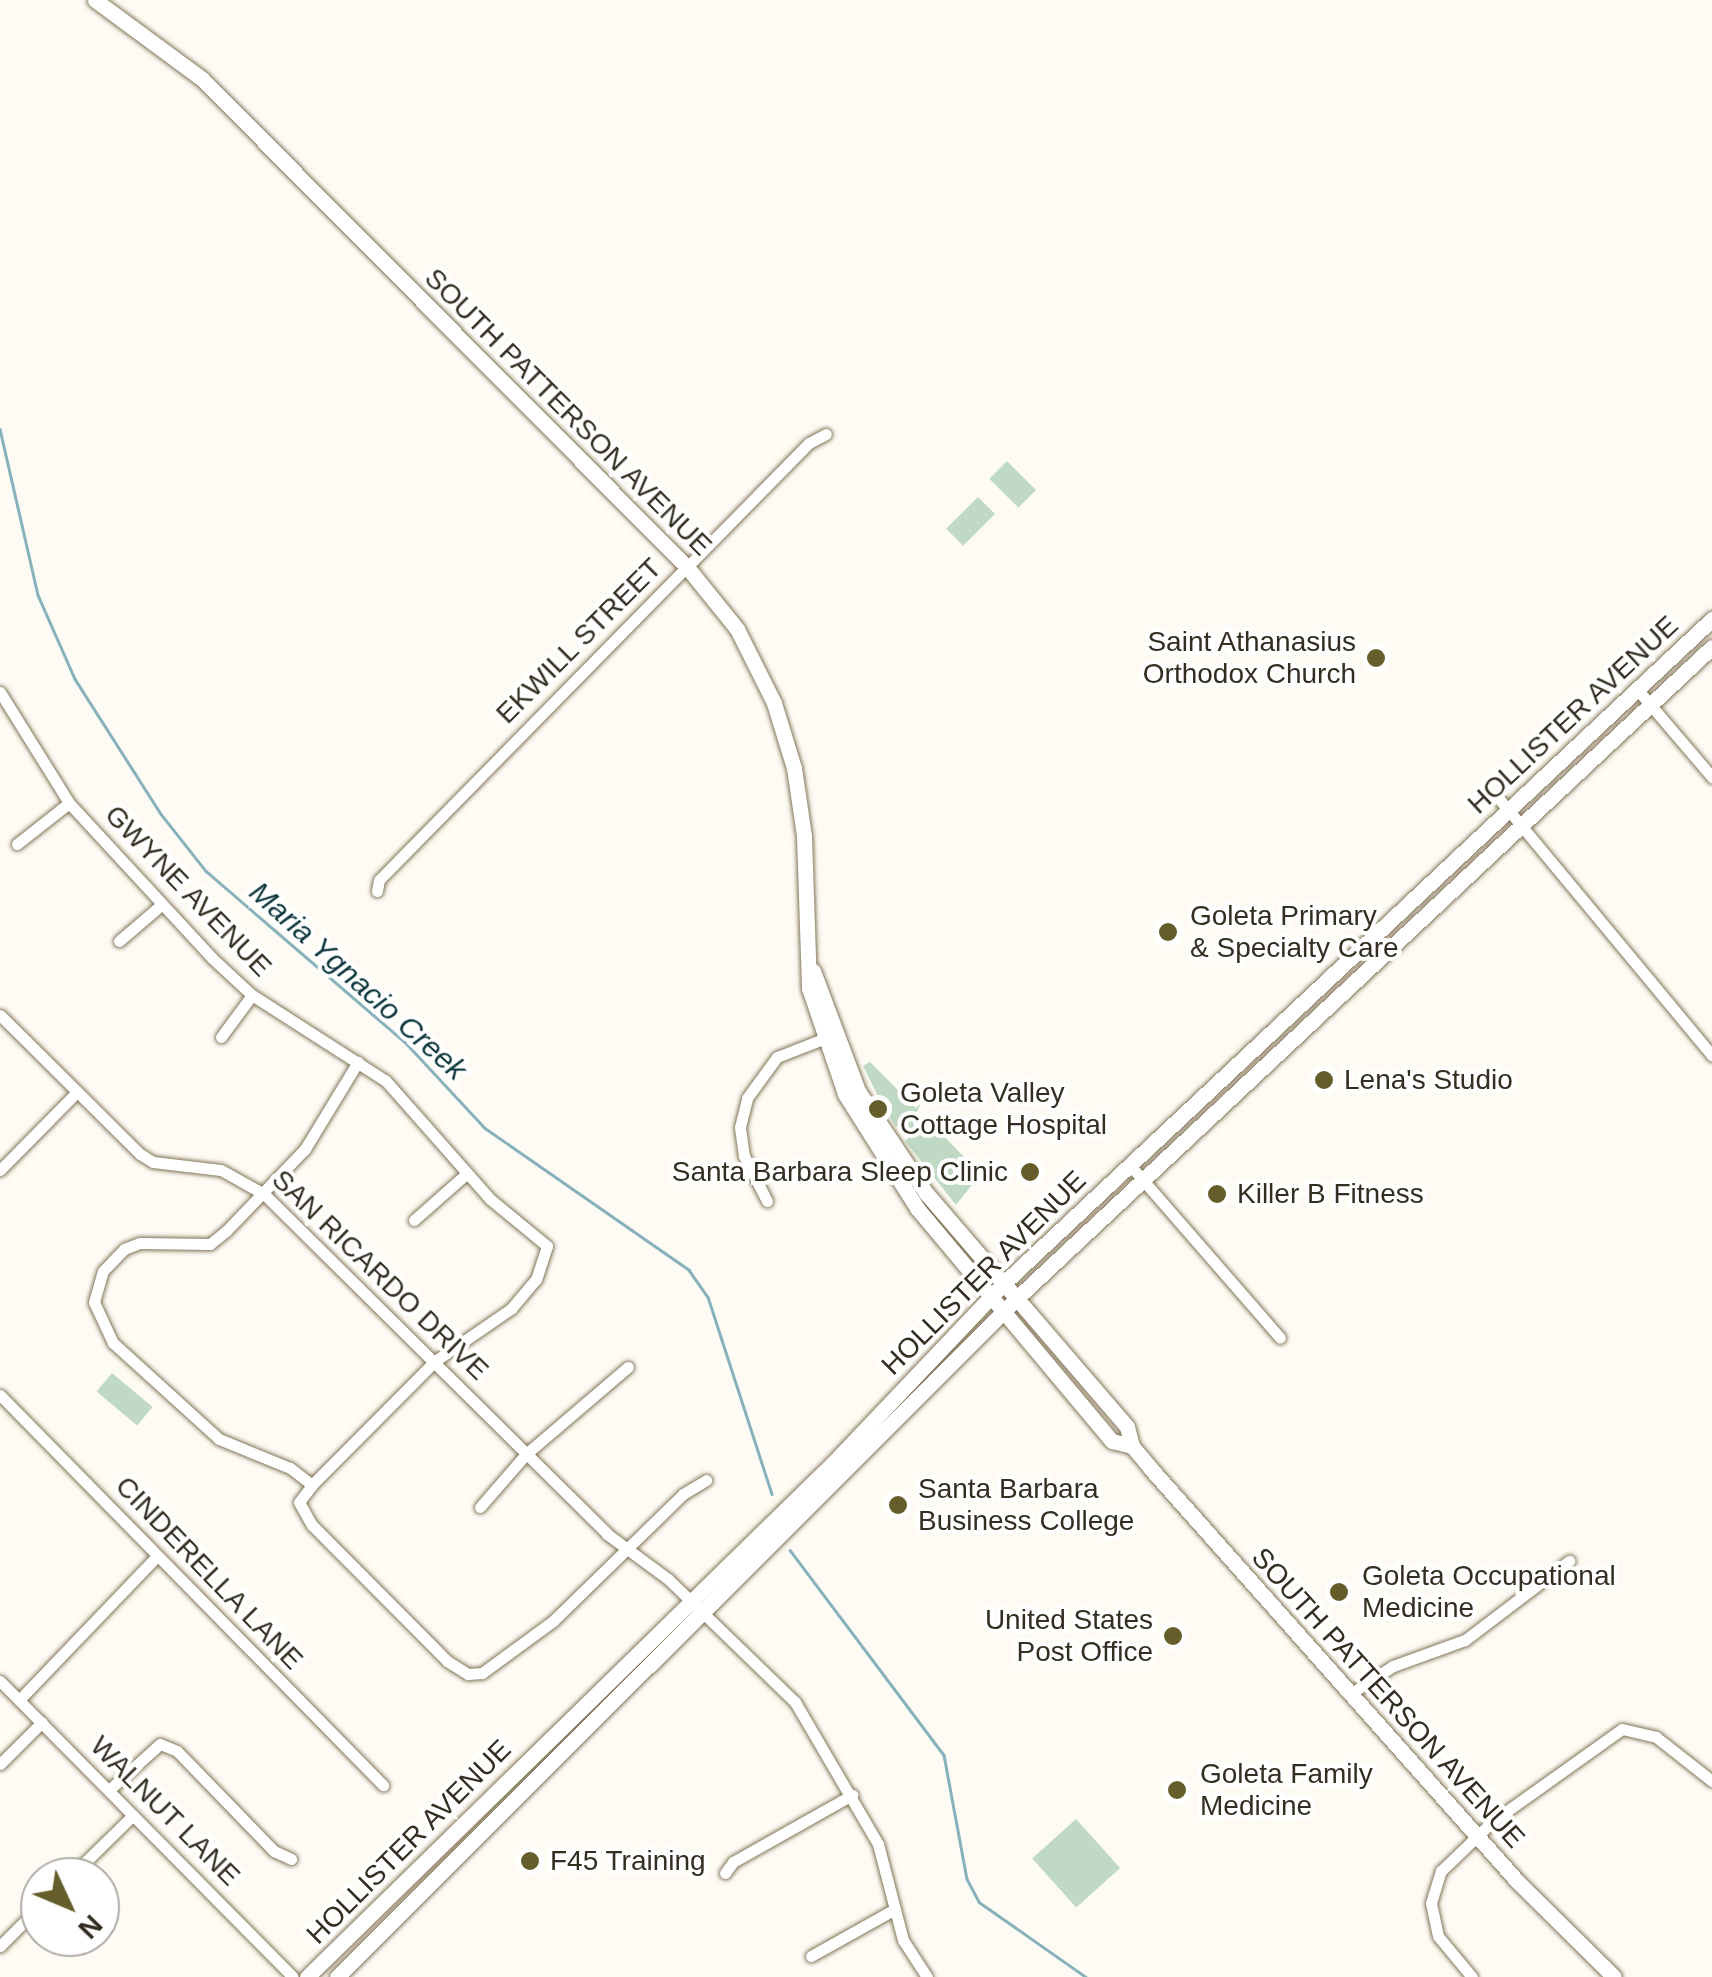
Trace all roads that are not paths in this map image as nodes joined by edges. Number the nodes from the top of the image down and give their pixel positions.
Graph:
1 (95, 0) edge
2 (826, 434) dead end
3 (687, 567) junction
4 (1712, 619) edge
5 (1712, 647) edge
6 (1637, 689) junction
7 (1, 694) edge
8 (1650, 705) junction
9 (1712, 777) edge
10 (69, 803) junction
11 (1504, 806) junction
12 (1520, 828) junction
13 (18, 844) dead end
14 (376, 891) dead end
15 (162, 904) junction
16 (119, 941) dead end
17 (813, 971) junction
18 (252, 995) junction
19 (0, 1014) edge
20 (220, 1037) dead end
21 (823, 1039) junction
22 (1712, 1055) edge
23 (358, 1062) junction
24 (77, 1092) junction
25 (1129, 1164) junction
26 (0, 1170) edge
27 (466, 1174) junction
28 (1144, 1179) junction
29 (264, 1194) junction
30 (766, 1201) dead end
31 (414, 1220) dead end
32 (1004, 1282) junction
33 (990, 1297) junction
34 (1017, 1298) junction
35 (1003, 1312) junction
36 (1280, 1338) dead end
37 (435, 1361) junction
38 (628, 1367) dead end
39 (0, 1395) edge
40 (1132, 1446) junction
41 (526, 1454) junction
42 (706, 1480) dead end
43 (312, 1485) junction
44 (480, 1507) dead end
45 (627, 1548) junction
46 (157, 1556) junction
47 (1570, 1562) dead end
48 (689, 1598) junction
49 (705, 1614) junction
50 (482, 1673) junction
51 (0, 1681) edge
52 (483, 1688) dead end
53 (1350, 1694) junction
54 (18, 1700) junction
55 (42, 1722) junction
56 (0, 1764) edge
57 (1712, 1781) edge
58 (383, 1786) dead end
59 (110, 1790) junction
60 (852, 1795) junction
61 (133, 1814) junction
62 (1476, 1835) junction
63 (90, 1857) edge
64 (290, 1859) dead end
65 (725, 1873) dead end
66 (895, 1909) junction
67 (20, 1926) edge
68 (0, 1946) edge
69 (811, 1956) dead end
70 (293, 1977) edge
71 (307, 1977) edge
72 (336, 1977) edge
73 (927, 1977) edge
74 (1472, 1977) edge
75 (1614, 1977) edge

1 - 3 main road, SOUTH PATTERSON AVENUE
2 - 3 street, EKWILL STREET
3 - 14 street, EKWILL STREET
3 - 17 main road, SOUTH PATTERSON AVENUE
4 - 6 main road, HOLLISTER AVENUE
5 - 8 main road, HOLLISTER AVENUE
6 - 8 street
6 - 11 main road, HOLLISTER AVENUE
7 - 10 street, GWYNE AVENUE
8 - 9 street
8 - 12 main road, HOLLISTER AVENUE
10 - 13 street
10 - 15 street, GWYNE AVENUE
11 - 12 street
11 - 25 main road, HOLLISTER AVENUE
12 - 22 street
12 - 28 main road, HOLLISTER AVENUE
15 - 16 street
15 - 18 street, GWYNE AVENUE
17 - 21 main road, SOUTH PATTERSON AVENUE
17 - 32 main road, SOUTH PATTERSON AVENUE
18 - 20 street
18 - 23 street, GWYNE AVENUE
19 - 24 street, SAN RICARDO DRIVE
21 - 30 street
21 - 33 main road, SOUTH PATTERSON AVENUE
23 - 27 street, GWYNE AVENUE
23 - 29 street
24 - 26 street
24 - 29 street, SAN RICARDO DRIVE
25 - 28 street
25 - 32 main road, HOLLISTER AVENUE
27 - 31 street
27 - 37 street, GWYNE AVENUE
28 - 34 main road, HOLLISTER AVENUE
28 - 36 street
29 - 37 street, SAN RICARDO DRIVE
29 - 43 street
32 - 33 main road, HOLLISTER AVENUE
32 - 34 main road, SOUTH PATTERSON AVENUE
33 - 35 main road, SOUTH PATTERSON AVENUE
33 - 48 main road, HOLLISTER AVENUE
34 - 35 main road, HOLLISTER AVENUE
34 - 40 main road, SOUTH PATTERSON AVENUE
35 - 40 main road, SOUTH PATTERSON AVENUE
35 - 49 main road, HOLLISTER AVENUE
37 - 41 street, SAN RICARDO DRIVE
37 - 43 street
38 - 41 street
39 - 46 street, CINDERELLA LANE
40 - 53 main road, SOUTH PATTERSON AVENUE
41 - 44 street
41 - 45 street, SAN RICARDO DRIVE
42 - 45 street
43 - 50 street
45 - 48 street, SAN RICARDO DRIVE
45 - 50 street
46 - 54 street
46 - 58 street, CINDERELLA LANE
47 - 53 street
48 - 49 street, SAN RICARDO DRIVE
48 - 71 main road, HOLLISTER AVENUE
49 - 60 street, SAN RICARDO DRIVE
49 - 72 main road, HOLLISTER AVENUE
50 - 52 street
51 - 54 street, WALNUT LANE
53 - 62 main road, SOUTH PATTERSON AVENUE
54 - 55 street, WALNUT LANE
55 - 56 street
55 - 59 street, WALNUT LANE
57 - 62 street
59 - 61 street, WALNUT LANE
59 - 64 street
60 - 65 street
60 - 66 street, SAN RICARDO DRIVE
61 - 63 street
61 - 70 street, WALNUT LANE
62 - 74 street
62 - 75 main road, SOUTH PATTERSON AVENUE
66 - 69 street
66 - 73 street, SAN RICARDO DRIVE
67 - 68 street

